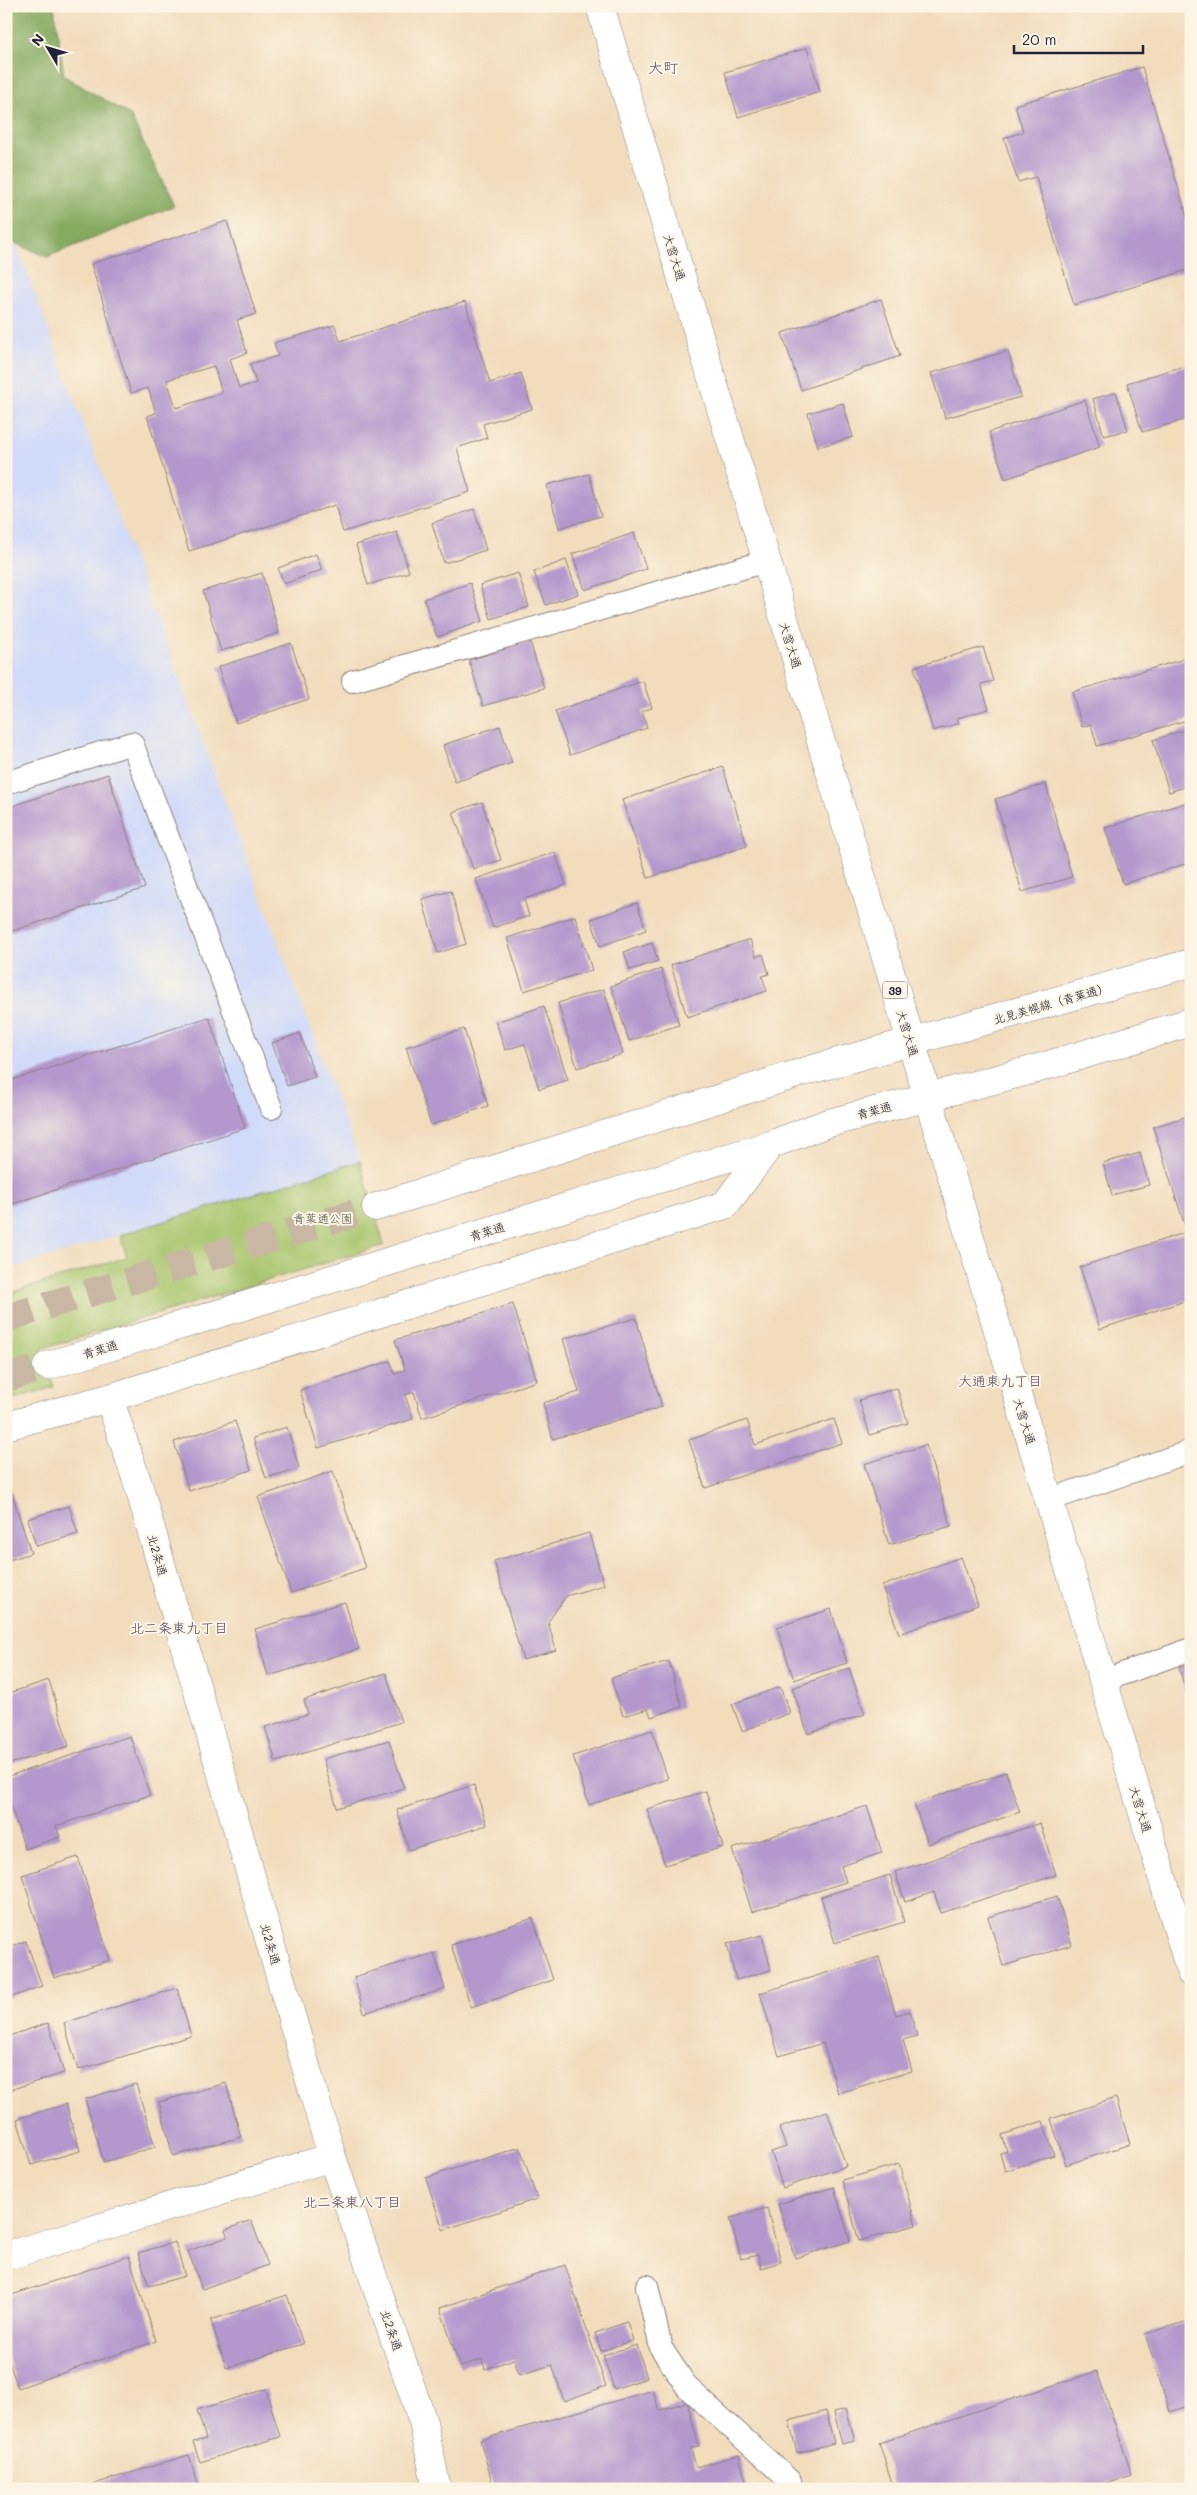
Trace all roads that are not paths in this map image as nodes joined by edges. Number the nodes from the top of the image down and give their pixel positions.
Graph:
1 (600, 6) edge
2 (766, 561) junction
3 (353, 681) dead end
4 (6, 783) edge
5 (1191, 963) edge
6 (1191, 1022) edge
7 (910, 1041) junction
8 (928, 1096) junction
9 (271, 1108) dead end
10 (770, 1145) junction
11 (376, 1207) tunnel mouth
12 (47, 1366) tunnel mouth
13 (109, 1398) junction
14 (6, 1426) edge
15 (1191, 1451) edge
16 (1049, 1500) junction
17 (1191, 1649) edge
18 (1103, 1681) junction
19 (1191, 1974) edge
20 (332, 2157) junction
21 (6, 2256) edge
22 (647, 2286) dead end
23 (437, 2489) edge
24 (792, 2489) edge

1 - 2 main road, 大雪大通 / 39
2 - 3 lane
2 - 7 main road, 大雪大通 / 39
4 - 9 lane
5 - 7 main road, 北見美幌線（青葉通）
6 - 8 main road
7 - 8 main road, 大雪大通 / 39
7 - 11 main road
8 - 10 main road, 青葉通
8 - 16 main road, 大雪大通 / 39
10 - 12 main road, 青葉通
10 - 13 main road
13 - 14 main road
13 - 20 main road, 北2条通
15 - 16 lane
16 - 18 main road, 大雪大通 / 39
17 - 18 lane
18 - 19 main road, 大雪大通 / 39
20 - 21 main road
20 - 23 main road, 北2条通
22 - 24 lane

